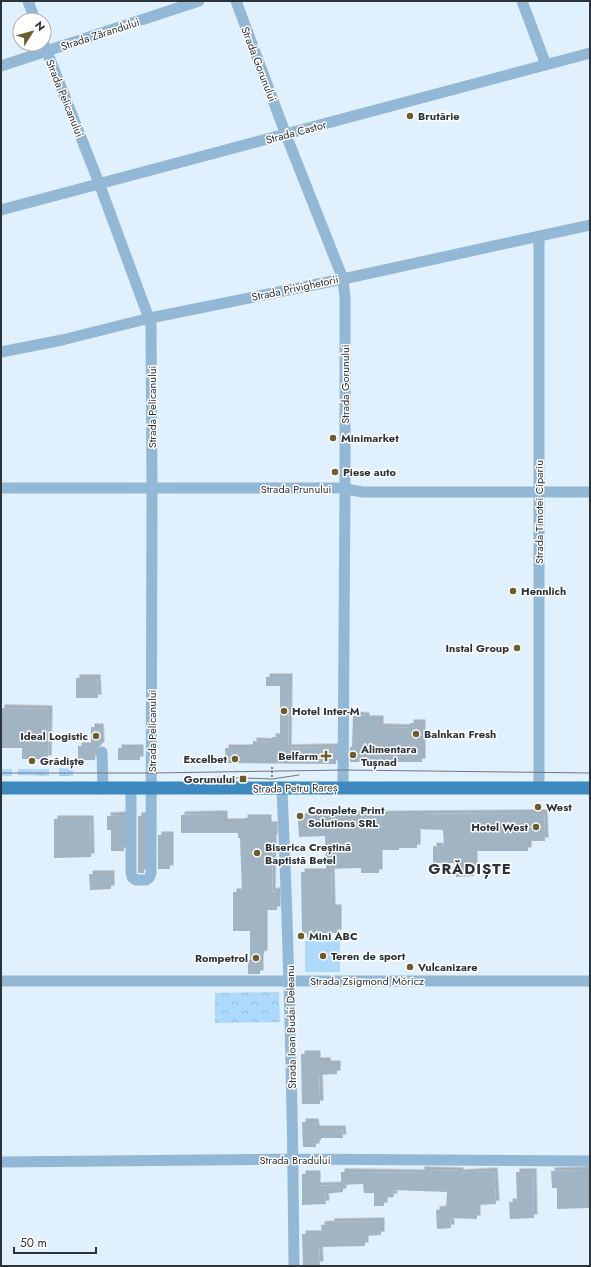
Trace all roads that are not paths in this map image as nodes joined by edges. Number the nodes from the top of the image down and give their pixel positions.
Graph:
1 (28, 1) edge
2 (199, 1) edge
3 (236, 1) edge
4 (522, 1) edge
5 (32, 12) edge
6 (52, 45) edge
7 (33, 52) edge
8 (47, 52) edge
9 (590, 53) edge
10 (546, 65) junction
11 (1, 66) edge
12 (286, 135) junction
13 (99, 183) junction
14 (1, 210) edge
15 (590, 225) edge
16 (539, 236) junction
17 (343, 279) junction
18 (150, 318) junction
19 (1, 352) edge
20 (1, 488) edge
21 (152, 489) junction
22 (345, 489) junction
23 (539, 491) junction
24 (590, 492) edge
25 (102, 752) dead end
26 (277, 785) junction
27 (1, 788) edge
28 (343, 788) junction
29 (539, 788) junction
30 (590, 788) edge
31 (103, 789) junction
32 (131, 789) junction
33 (152, 789) junction
34 (1, 981) edge
35 (290, 981) junction
36 (590, 981) edge
37 (293, 1159) junction
38 (590, 1161) edge
39 (1, 1162) edge
40 (294, 1266) edge

1 - 5 street
2 - 6 street, Strada Zărandului
3 - 12 street, Strada Gorunului
4 - 10 street
7 - 11 street, Strada Zărandului
8 - 13 street, Strada Pelicanului
9 - 10 street, Strada Castor
10 - 12 street, Strada Castor
12 - 13 street, Strada Castor
12 - 17 street, Strada Gorunului
13 - 14 street, Strada Castor
13 - 18 street, Strada Pelicanului
15 - 16 street, Strada Privighetorii
16 - 17 street, Strada Privighetorii
16 - 23 street, Strada Timotei Cipariu
17 - 18 street, Strada Privighetorii
17 - 22 street, Strada Gorunului
18 - 19 street, Strada Privighetorii
18 - 21 street, Strada Pelicanului
20 - 21 street, Strada Prunului
21 - 22 street, Strada Prunului
21 - 33 street, Strada Pelicanului
22 - 23 street, Strada Prunului
22 - 28 street, Strada Gorunului
23 - 24 street, Strada Prunului
23 - 29 street, Strada Timotei Cipariu
25 - 31 street
26 - 28 main road, Strada Petru Rareș
26 - 33 main road, Strada Petru Rareș
26 - 35 street, Strada Ioan Budai Deleanu
27 - 31 main road, Strada Petru Rareș
28 - 29 main road, Strada Petru Rareș
29 - 30 main road, Strada Petru Rareș
31 - 32 main road, Strada Petru Rareș
32 - 33 main road, Strada Petru Rareș
32 - 33 street, Strada Pelicanului
34 - 35 street, Strada Zsigmond Móricz
35 - 36 street, Strada Zsigmond Móricz
35 - 37 street, Strada Ioan Budai Deleanu
37 - 38 street, Strada Bradului
37 - 39 street, Strada Bradului
37 - 40 street, Strada Ioan Budai Deleanu

